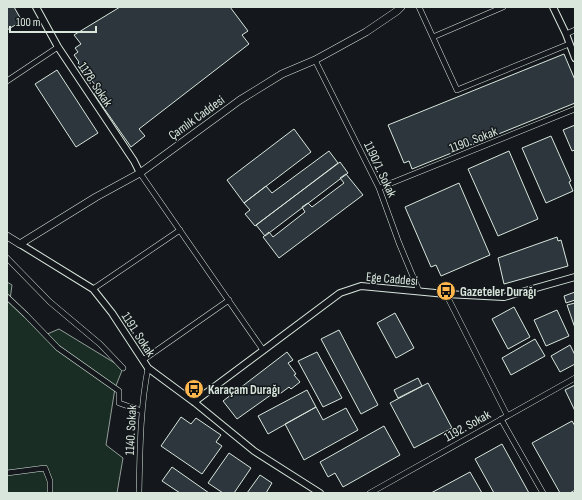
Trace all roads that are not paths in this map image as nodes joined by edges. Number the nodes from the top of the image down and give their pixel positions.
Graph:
1 (36, 7) edge
2 (401, 7) edge
3 (419, 7) edge
4 (503, 7) edge
5 (553, 7) edge
6 (575, 30) edge
7 (566, 34) junction
8 (433, 37) junction
9 (569, 44) junction
10 (58, 47) junction
11 (575, 58) edge
12 (315, 60) junction
13 (7, 81) edge
14 (575, 110) edge
15 (140, 173) junction
16 (379, 188) junction
17 (180, 230) junction
18 (7, 236) edge
19 (20, 244) junction
20 (7, 258) edge
21 (575, 277) edge
22 (92, 289) junction
23 (419, 291) junction
24 (446, 294) junction
25 (7, 298) edge
26 (229, 300) junction
27 (263, 350) junction
28 (143, 360) junction
29 (123, 368) dead end
30 (148, 368) junction
31 (575, 378) edge
32 (194, 402) junction
33 (142, 411) junction
34 (507, 415) junction
35 (501, 419) junction
36 (7, 473) edge
37 (50, 493) edge
38 (139, 493) edge
39 (320, 493) edge
40 (370, 493) edge
41 (543, 493) edge

1 - 10 street, 1178. Sokak
2 - 12 main road, Çamlık Caddesi
3 - 8 street
4 - 8 street
5 - 7 street
6 - 7 street
7 - 9 street
8 - 9 street
9 - 11 street
10 - 13 street
10 - 15 street, 1178. Sokak
12 - 15 main road, Çamlık Caddesi
12 - 16 street, 1190/1. Sokak
14 - 16 street, 1190. Sokak
15 - 17 street
15 - 19 main road, Çamlık Caddesi
16 - 23 street, 1190/1. Sokak
17 - 22 street
17 - 26 street
18 - 19 main road
19 - 22 street, 1191. Sokak
20 - 29 street
21 - 24 street, Ege Caddesi
22 - 28 street, 1191. Sokak
23 - 24 street, Ege Caddesi
23 - 27 street, Ege Caddesi
24 - 34 street
25 - 33 street
26 - 27 street
26 - 28 street
27 - 32 street, Ege Caddesi
28 - 30 street, 1191. Sokak
30 - 32 street, 1191. Sokak
30 - 33 street, 1140. Sokak
31 - 34 street, 1192. Sokak
32 - 39 street, 1191. Sokak
33 - 38 street, 1140. Sokak
34 - 35 street, 1192. Sokak
35 - 40 street, 1192. Sokak
35 - 41 street
36 - 37 street

